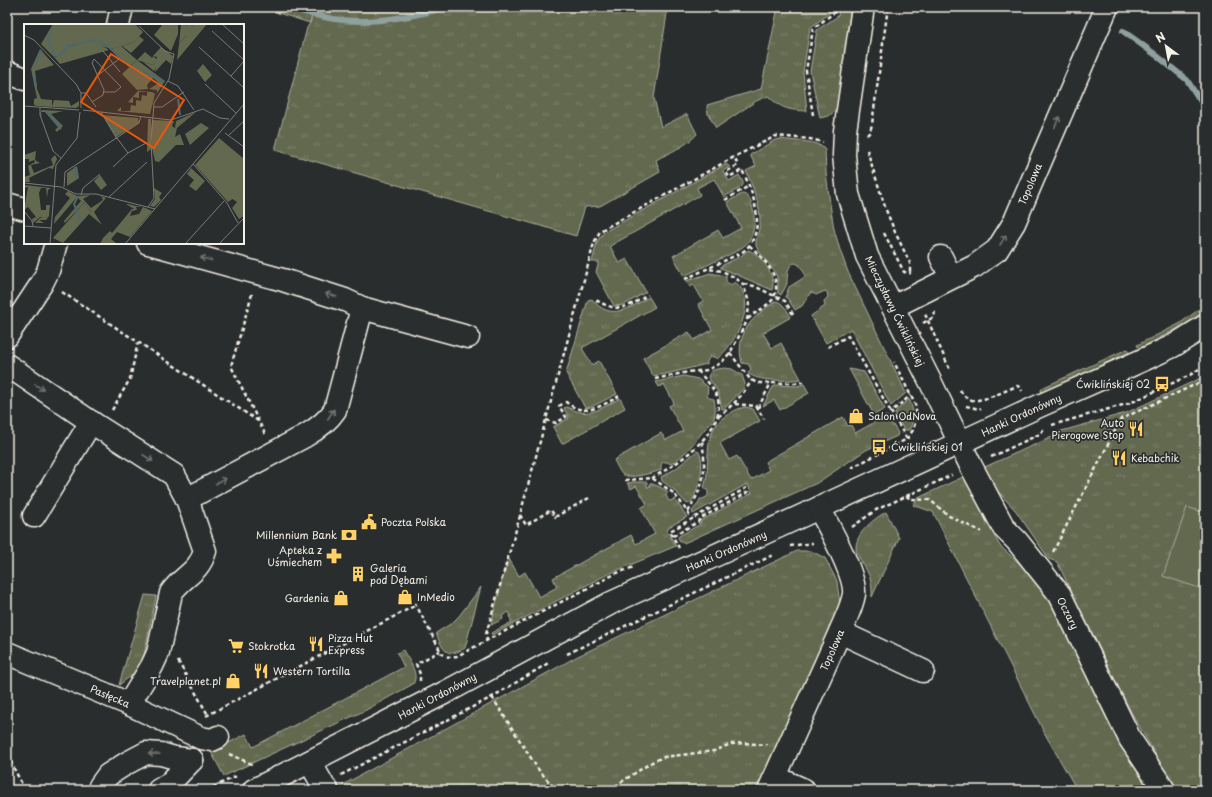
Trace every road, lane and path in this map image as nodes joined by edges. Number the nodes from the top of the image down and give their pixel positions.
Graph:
1 (122, 7) edge
2 (836, 7) edge
3 (863, 7) edge
4 (888, 7) edge
5 (1107, 7) edge
6 (118, 24) edge
7 (7, 72) edge
8 (24, 79) edge
9 (813, 115) dead end
10 (864, 137) dead end
11 (810, 139) dead end
12 (734, 157) junction
13 (748, 186) junction
14 (725, 200) dead end
15 (7, 204) edge
16 (24, 209) edge
17 (56, 244) edge
18 (152, 244) edge
19 (749, 245) junction
20 (941, 257) dead end
21 (708, 268) junction
22 (259, 273) junction
23 (952, 278) junction
24 (685, 279) dead end
25 (44, 280) junction
26 (744, 284) junction
27 (648, 295) dead end
28 (774, 295) junction
29 (596, 300) dead end
30 (893, 307) junction
31 (362, 308) junction
32 (794, 316) dead end
33 (747, 320) junction
34 (1205, 326) edge
35 (7, 336) edge
36 (468, 337) dead end
37 (138, 342) junction
38 (828, 347) dead end
39 (730, 353) junction
40 (7, 365) edge
41 (1205, 365) edge
42 (698, 371) junction
43 (655, 379) dead end
44 (752, 380) junction
45 (1205, 380) edge
46 (771, 382) junction
47 (803, 382) dead end
48 (932, 385) junction
49 (620, 396) dead end
50 (735, 404) junction
51 (758, 408) junction
52 (891, 412) junction
53 (718, 417) junction
54 (764, 419) dead end
55 (546, 420) junction
56 (258, 421) junction
57 (96, 425) junction
58 (702, 441) junction
59 (959, 444) junction
60 (274, 452) junction
61 (971, 466) junction
62 (846, 470) dead end
63 (652, 478) junction
64 (625, 480) dead end
65 (906, 496) junction
66 (590, 498) dead end
67 (187, 499) junction
68 (819, 508) junction
69 (688, 512) junction
70 (520, 515) junction
71 (34, 516) dead end
72 (692, 519) junction
73 (851, 528) dead end
74 (673, 536) junction
75 (1017, 541) junction
76 (815, 543) dead end
77 (785, 549) dead end
78 (674, 551) dead end
79 (778, 552) dead end
80 (636, 566) dead end
81 (1042, 573) junction
82 (840, 632) junction
83 (162, 633) junction
84 (487, 641) junction
85 (7, 653) edge
86 (564, 655) dead end
87 (550, 662) dead end
88 (923, 671) dead end
89 (492, 697) junction
90 (129, 704) junction
91 (208, 715) junction
92 (182, 729) junction
93 (215, 738) joint
94 (788, 747) junction
95 (7, 755) edge
96 (310, 762) junction
97 (256, 767) dead end
98 (772, 783) edge
99 (327, 785) edge
100 (25, 790) edge
101 (101, 790) edge
102 (159, 790) edge
103 (254, 790) edge
104 (374, 790) edge
105 (556, 790) edge
106 (609, 790) edge
107 (804, 790) edge
108 (1164, 790) edge

1 - 6 street
2 - 9 path
3 - 30 street, Mieczysławy Ćwiklińskiej
4 - 10 path
23 -> 5 street, Topolowa
7 - 8 street
11 - 12 path
12 - 13 path
12 - 55 path
13 - 14 path
13 - 19 path
15 - 16 street
17 - 25 street
22 -> 18 street
19 - 21 path
19 - 28 path
20 - 23 street
21 - 24 path
21 - 26 path
31 -> 22 street
22 - 56 path
23 - 30 street, Topolowa
25 - 35 street
25 - 37 path
26 - 28 path
26 - 33 path
27 - 29 path
28 - 32 path
28 - 33 path
30 - 48 street, Mieczysławy Ćwiklińskiej
31 - 36 street
60 -> 31 street
33 - 39 path
34 - 59 street, Hanki Ordonówny
37 - 56 path
37 - 57 path
38 - 52 path
39 - 42 path
39 - 44 path
40 -> 57 street
41 - 61 path
42 - 43 path
42 - 53 path
44 - 46 path
44 - 50 path
45 - 81 path
46 - 47 path
46 - 51 path
48 - 52 path
48 - 59 street, Mieczysławy Ćwiklińskiej
49 - 55 path
50 - 51 path
50 - 53 path
51 - 54 path
52 - 62 path
53 - 58 path
55 - 70 path
56 - 60 path
57 -> 67 street
57 - 71 street
58 - 63 path
58 - 69 path
59 - 61 street, Oczary
59 - 68 street, Hanki Ordonówny
67 -> 60 street
61 - 65 path
61 - 75 street, Oczary
63 - 64 path
63 - 69 path
65 - 73 path
65 - 75 path
66 - 70 path
67 - 83 street
68 - 82 street, Topolowa
68 - 96 street, Hanki Ordonówny
69 - 72 path
70 - 84 path
72 - 74 path
72 - 74 path
74 - 78 path
75 - 81 street, Oczary
76 - 77 path
79 - 86 path
80 - 84 path
81 - 108 street, Oczary
82 - 88 street
82 - 94 street, Topolowa
83 - 90 street
83 - 91 path
84 - 91 path
85 - 90 street, Pasłęcka
87 - 89 path
89 - 99 path
89 - 105 path
90 - 92 street, Pasłęcka
91 - 92 path
92 - 93 street, Pasłęcka
93 - 97 path
94 - 98 street, Topolowa
94 - 106 path
95 - 100 path
96 - 99 street
96 - 103 street, Hanki Ordonówny
98 - 107 street
99 - 104 path
102 -> 101 street

